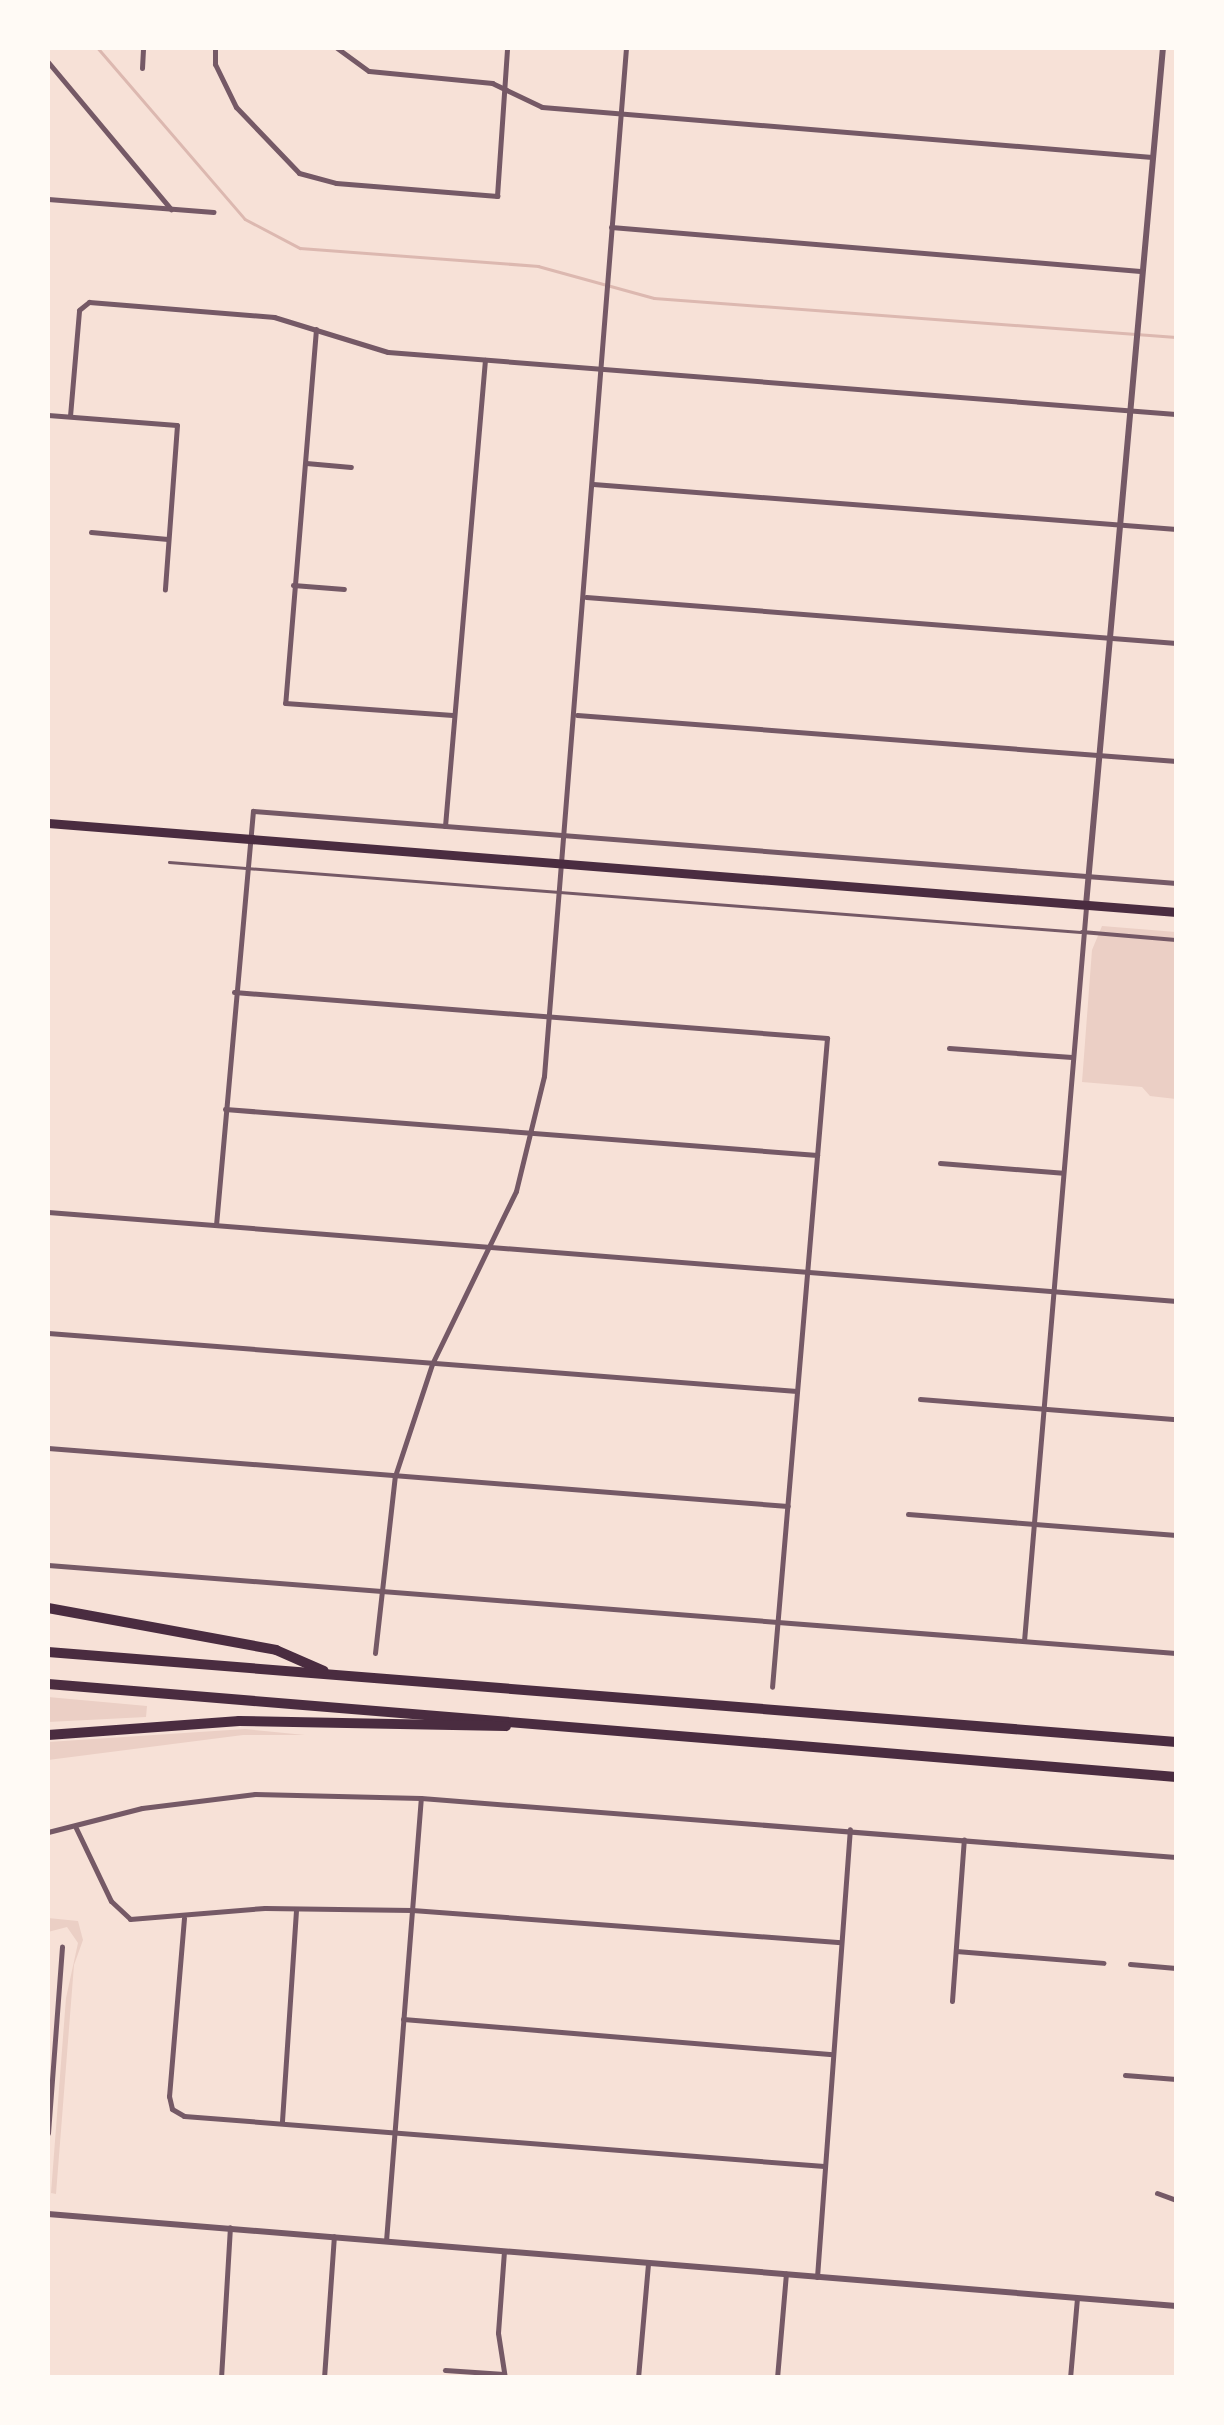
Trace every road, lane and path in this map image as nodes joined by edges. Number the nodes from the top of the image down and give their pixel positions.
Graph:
1 (143, 48) edge
2 (214, 48) edge
3 (507, 48) edge
4 (626, 48) edge
5 (1163, 48) edge
6 (338, 50) edge
7 (48, 62) edge
8 (142, 68) dead end
9 (503, 90) junction
10 (619, 117) junction
11 (1152, 157) junction
12 (48, 199) edge
13 (171, 209) junction
14 (213, 212) dead end
15 (611, 227) junction
16 (1140, 271) junction
17 (316, 329) junction
18 (485, 360) junction
19 (597, 368) junction
20 (1129, 411) junction
21 (48, 414) edge
22 (1176, 414) edge
23 (70, 416) junction
24 (306, 462) junction
25 (352, 466) dead end
26 (593, 484) junction
27 (1120, 524) junction
28 (1176, 529) edge
29 (91, 532) dead end
30 (168, 539) junction
31 (294, 585) junction
32 (344, 589) dead end
33 (165, 590) dead end
34 (586, 596) junction
35 (1110, 638) junction
36 (1176, 643) edge
37 (453, 715) junction
38 (576, 715) junction
39 (1097, 756) junction
40 (1176, 762) edge
41 (48, 823) edge
42 (445, 826) junction
43 (565, 835) junction
44 (246, 838) junction
45 (169, 862) dead end
46 (562, 864) junction
47 (244, 867) junction
48 (1089, 876) junction
49 (1176, 883) edge
50 (559, 893) junction
51 (1086, 905) junction
52 (1176, 912) edge
53 (1082, 932) junction
54 (1176, 940) edge
55 (234, 992) junction
56 (549, 1016) junction
57 (950, 1048) dead end
58 (1072, 1058) junction
59 (225, 1109) junction
60 (530, 1132) junction
61 (817, 1155) junction
62 (940, 1163) dead end
63 (1063, 1173) junction
64 (48, 1212) edge
65 (216, 1225) junction
66 (494, 1247) junction
67 (807, 1272) junction
68 (1052, 1291) junction
69 (1176, 1301) edge
70 (48, 1333) edge
71 (432, 1364) junction
72 (797, 1391) junction
73 (920, 1399) dead end
74 (1043, 1408) junction
75 (1176, 1419) edge
76 (48, 1448) edge
77 (395, 1476) junction
78 (788, 1506) junction
79 (908, 1514) dead end
80 (1033, 1523) junction
81 (1176, 1535) edge
82 (48, 1565) edge
83 (380, 1590) junction
84 (48, 1608) edge
85 (778, 1622) junction
86 (1024, 1641) junction
87 (48, 1652) edge
88 (375, 1653) dead end
89 (1176, 1654) edge
90 (334, 1676) junction
91 (48, 1684) edge
92 (772, 1687) dead end
93 (575, 1727) junction
94 (48, 1735) edge
95 (1176, 1742) edge
96 (1176, 1777) edge
97 (420, 1798) junction
98 (76, 1826) junction
99 (850, 1829) junction
100 (48, 1832) edge
101 (964, 1838) junction
102 (1176, 1857) edge
103 (296, 1908) junction
104 (412, 1910) junction
105 (184, 1918) junction
106 (842, 1942) junction
107 (62, 1947) dead end
108 (956, 1951) junction
109 (1104, 1963) dead end
110 (1130, 1964) dead end
111 (1176, 1968) edge
112 (952, 2001) dead end
113 (403, 2019) junction
114 (833, 2054) junction
115 (1124, 2075) dead end
116 (1176, 2079) edge
117 (282, 2120) junction
118 (394, 2130) junction
119 (48, 2133) edge
120 (824, 2166) junction
121 (1157, 2194) dead end
122 (1176, 2200) edge
123 (48, 2214) edge
124 (230, 2227) junction
125 (334, 2236) junction
126 (386, 2242) junction
127 (504, 2250) junction
128 (648, 2262) junction
129 (786, 2274) junction
130 (817, 2277) junction
131 (1077, 2298) junction
132 (1176, 2306) edge
133 (445, 2370) dead end
134 (504, 2376) edge
135 (221, 2378) edge
136 (324, 2378) edge
137 (638, 2378) edge
138 (777, 2378) edge
139 (1070, 2378) edge

1 - 8 street
2 - 9 street
3 - 9 street
4 - 10 street
5 - 11 street
6 - 9 street
7 - 13 street
9 - 10 street
10 - 11 street
10 - 15 street
11 - 16 street
12 - 13 street
13 - 14 street
15 - 16 street
15 - 19 street
16 - 20 street
17 - 18 street
17 - 23 street
17 - 24 street
18 - 19 street
18 - 37 street
19 - 20 street
19 - 26 street
20 - 22 street
20 - 27 street
21 - 23 street
23 - 30 street
24 - 25 street
24 - 31 street
26 - 27 street
26 - 34 street
27 - 28 street
27 - 35 street
29 - 30 street
30 - 33 street
31 - 32 street
31 - 37 street
34 - 35 street
34 - 38 street
35 - 36 street
35 - 39 street
37 - 42 street
38 - 39 street
38 - 43 street
39 - 40 street
39 - 48 street
41 - 44 main road
42 - 43 street
42 - 44 street
43 - 46 street
43 - 48 street
44 - 46 main road
44 - 47 street
45 - 47 lane
46 - 50 street
46 - 51 main road
47 - 50 lane
47 - 55 street
48 - 49 street
48 - 51 street
50 - 53 lane
50 - 56 street
51 - 52 main road
51 - 53 street
53 - 54 street
53 - 58 street
55 - 56 street
55 - 59 street
56 - 60 street
56 - 61 street
57 - 58 street
58 - 63 street
59 - 60 street
59 - 65 street
60 - 61 street
60 - 66 street
61 - 67 street
62 - 63 street
63 - 68 street
64 - 65 street
65 - 66 street
66 - 67 street
66 - 71 street
67 - 68 street
67 - 72 street
68 - 69 street
68 - 74 street
70 - 71 street
71 - 72 street
71 - 77 street
72 - 78 street
73 - 74 street
74 - 75 street
74 - 80 street
76 - 77 street
77 - 78 street
77 - 83 street
78 - 85 street
79 - 80 street
80 - 81 street
80 - 86 street
82 - 83 street
83 - 85 street
83 - 88 street
84 - 90 highway
85 - 86 street
85 - 92 street
86 - 89 street
87 - 90 highway
90 - 95 highway
91 - 93 highway
93 - 94 highway
93 - 96 highway
97 - 98 street
97 - 99 street
97 - 104 street
98 - 100 street
98 - 105 street
99 - 101 street
99 - 106 street
101 - 102 street
101 - 108 street
103 - 104 street
103 - 105 street
103 - 117 street
104 - 106 street
104 - 113 street
105 - 117 street
106 - 114 street
107 - 119 street
108 - 109 street
108 - 112 street
110 - 111 street
113 - 114 street
113 - 118 street
114 - 120 street
115 - 116 street
117 - 118 street
118 - 120 street
118 - 126 street
120 - 130 street
121 - 122 street
123 - 124 street
124 - 125 street
124 - 135 street
125 - 126 street
125 - 136 street
126 - 127 street
127 - 128 street
127 - 134 street
128 - 129 street
128 - 137 street
129 - 130 street
129 - 138 street
130 - 131 street
131 - 132 street
131 - 139 street
133 - 134 street

